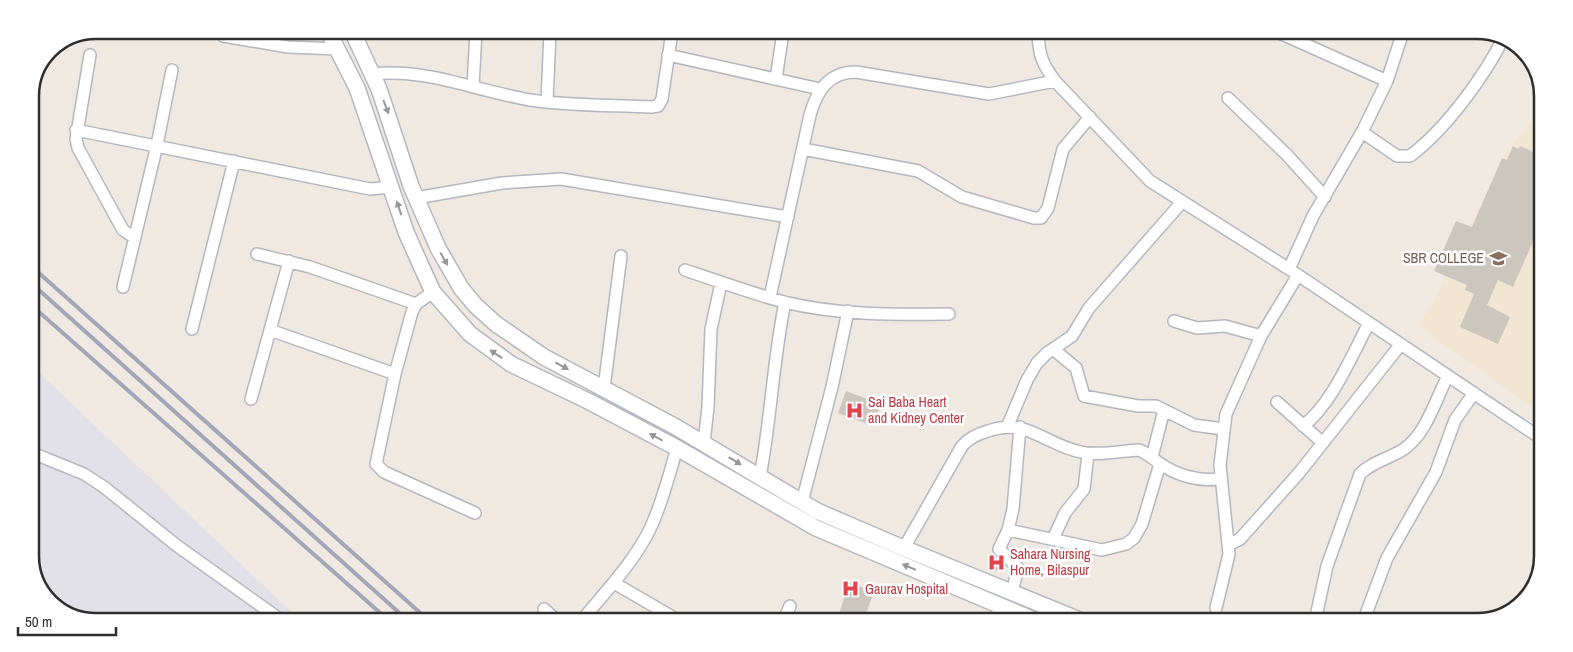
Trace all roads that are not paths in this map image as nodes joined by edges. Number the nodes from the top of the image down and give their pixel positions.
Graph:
1 (241, 39) edge
2 (333, 39) edge
3 (356, 39) edge
4 (476, 39) edge
5 (550, 39) edge
6 (671, 39) edge
7 (782, 39) edge
8 (1038, 39) edge
9 (1293, 39) edge
10 (1401, 39) edge
11 (1500, 44) edge
12 (339, 49) junction
13 (90, 55) dead end
14 (668, 55) junction
15 (172, 70) dead end
16 (372, 74) junction
17 (776, 79) junction
18 (1055, 81) junction
19 (1387, 81) junction
20 (473, 87) junction
21 (820, 89) junction
22 (1228, 98) dead end
23 (547, 102) junction
24 (1090, 117) junction
25 (76, 130) junction
26 (1362, 132) junction
27 (157, 146) junction
28 (803, 149) junction
29 (234, 161) junction
30 (392, 187) junction
31 (1325, 197) junction
32 (416, 198) junction
33 (1182, 202) junction
34 (788, 217) junction
35 (135, 238) junction
36 (257, 254) dead end
37 (621, 256) dead end
38 (289, 261) junction
39 (685, 270) dead end
40 (1293, 272) junction
41 (721, 283) junction
42 (123, 287) dead end
43 (434, 292) junction
44 (770, 297) junction
45 (785, 302) junction
46 (416, 304) junction
47 (848, 311) junction
48 (949, 314) dead end
49 (1174, 321) dead end
50 (1369, 323) junction
51 (192, 329) dead end
52 (270, 330) junction
53 (1261, 336) junction
54 (1401, 344) junction
55 (1053, 349) junction
56 (395, 374) junction
57 (1448, 376) junction
58 (604, 388) junction
59 (1474, 393) junction
60 (251, 399) dead end
61 (1277, 402) dead end
62 (1164, 410) junction
63 (1008, 425) junction
64 (1303, 426) junction
65 (1020, 427) junction
66 (1223, 429) junction
67 (1534, 433) edge
68 (704, 443) junction
69 (1322, 443) junction
70 (677, 448) junction
71 (1088, 454) junction
72 (39, 456) edge
73 (1156, 461) junction
74 (760, 477) junction
75 (1221, 478) junction
76 (802, 502) junction
77 (475, 513) dead end
78 (1008, 530) junction
79 (1052, 539) junction
80 (1228, 545) junction
81 (904, 548) junction
82 (614, 583) junction
83 (990, 583) junction
84 (1012, 592) junction
85 (982, 598) junction
86 (790, 606) dead end
87 (1216, 608) dead end
88 (544, 609) dead end
89 (271, 613) edge
90 (548, 613) edge
91 (587, 613) edge
92 (666, 613) edge
93 (787, 613) edge
94 (998, 613) edge
95 (1063, 613) edge
96 (1317, 613) edge
97 (1366, 613) edge

1 - 12 street
2 - 12 main road
3 - 16 main road
4 - 20 street
5 - 23 street
6 - 14 street
7 - 17 street
8 - 18 street
9 - 19 street
10 - 19 street
11 - 26 street
12 - 30 main road
13 - 25 street
14 - 17 street
14 - 23 street
15 - 27 street
16 - 20 street
16 -> 32 main road
17 - 21 street
18 - 21 street
18 - 24 street
19 - 26 street
20 - 23 street
21 - 28 street
22 - 31 street
24 - 28 street
24 - 33 street
25 - 27 street
25 - 35 street
26 - 31 street
27 - 29 street
27 - 35 street
28 - 34 street
29 - 30 street
29 - 51 street
43 -> 30 main road
31 - 40 street
32 - 34 street
32 -> 58 main road
33 - 40 street
33 - 55 street
34 - 44 street
35 - 42 street
36 - 38 street
37 - 58 street
38 - 46 street
38 - 52 street
39 - 41 street
40 - 50 street
40 - 53 street
41 - 44 street
41 - 68 street
43 - 46 street
70 -> 43 main road
44 - 45 street
45 - 47 street
45 - 74 street
46 - 56 street
47 - 48 street
47 - 76 street
49 - 53 street
50 - 54 street
50 - 64 street
52 - 56 street
52 - 60 street
53 - 66 street
54 - 57 street
54 - 69 street
55 - 62 street
55 - 63 street
56 - 77 street
57 - 59 street
57 - 96 street
58 - 68 main road
59 - 67 street
59 - 97 street
61 - 64 street
62 - 66 street
62 - 73 street
63 - 65 street
63 - 81 street
64 - 69 street
65 - 71 street
65 - 78 street
66 - 75 street
68 -> 74 main road
69 - 80 street
70 - 82 street
85 -> 70 main road
71 - 73 street
71 - 79 street
72 - 89 street
73 - 75 street
73 - 79 street
74 - 76 main road
75 - 80 street
76 - 81 main road
78 - 79 street
78 - 84 street
80 - 87 street
81 - 83 main road
82 - 91 street
82 - 92 street
83 - 84 main road
83 - 85 main road
84 - 95 main road
85 - 94 main road
86 - 93 street
88 - 90 street

